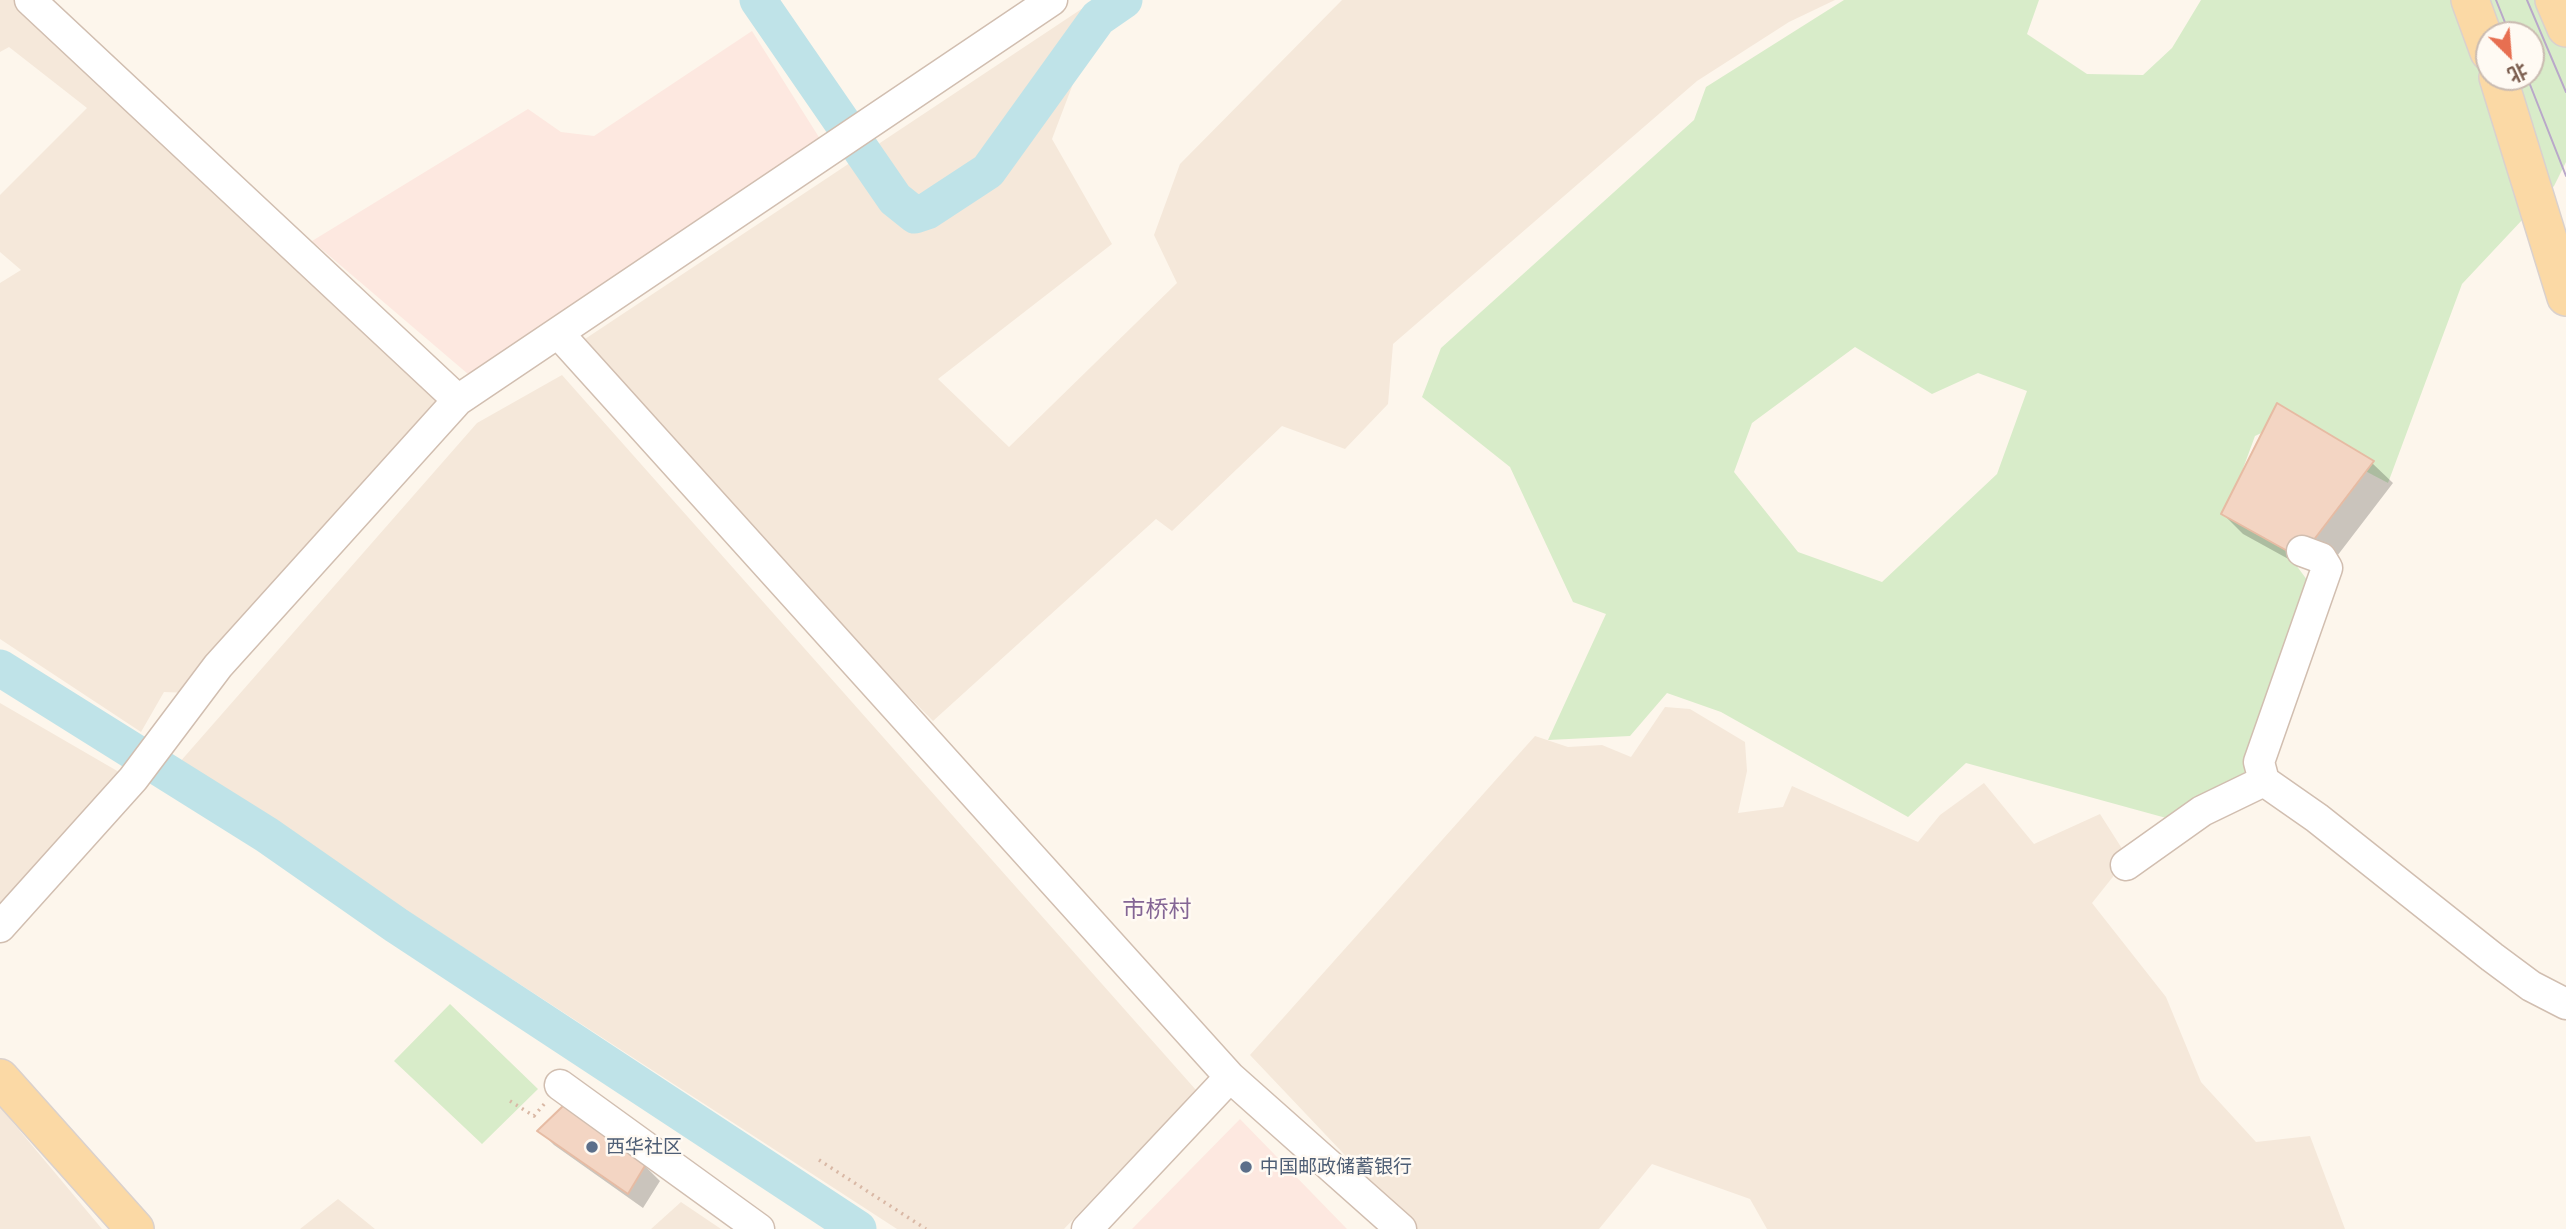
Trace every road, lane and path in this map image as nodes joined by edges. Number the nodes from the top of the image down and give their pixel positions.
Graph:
1 (30, 0) edge
2 (1052, 0) edge
3 (2470, 0) edge
4 (2554, 0) edge
5 (2478, 21) edge
6 (2566, 28) edge
7 (2502, 91) edge
8 (2566, 298) edge
9 (559, 334) junction
10 (458, 400) junction
11 (2302, 551) dead end
12 (2264, 781) junction
13 (2126, 864) dead end
14 (0, 927) edge
15 (2566, 1004) edge
16 (0, 1077) edge
17 (1230, 1077) junction
18 (560, 1085) joint
19 (510, 1101) dead end
20 (819, 1160) dead end
21 (135, 1229) edge
22 (759, 1229) edge
23 (926, 1229) edge
24 (1087, 1229) edge
25 (1401, 1229) edge

1 - 10 street
2 - 9 street
3 - 5 main road
4 - 6 main road
7 - 8 main road
9 - 10 street
9 - 17 street
10 - 14 street
11 - 12 street
12 - 13 street
12 - 15 street
16 - 21 main road
17 - 24 street
17 - 25 street
18 - 19 path
18 - 22 street
20 - 23 path

